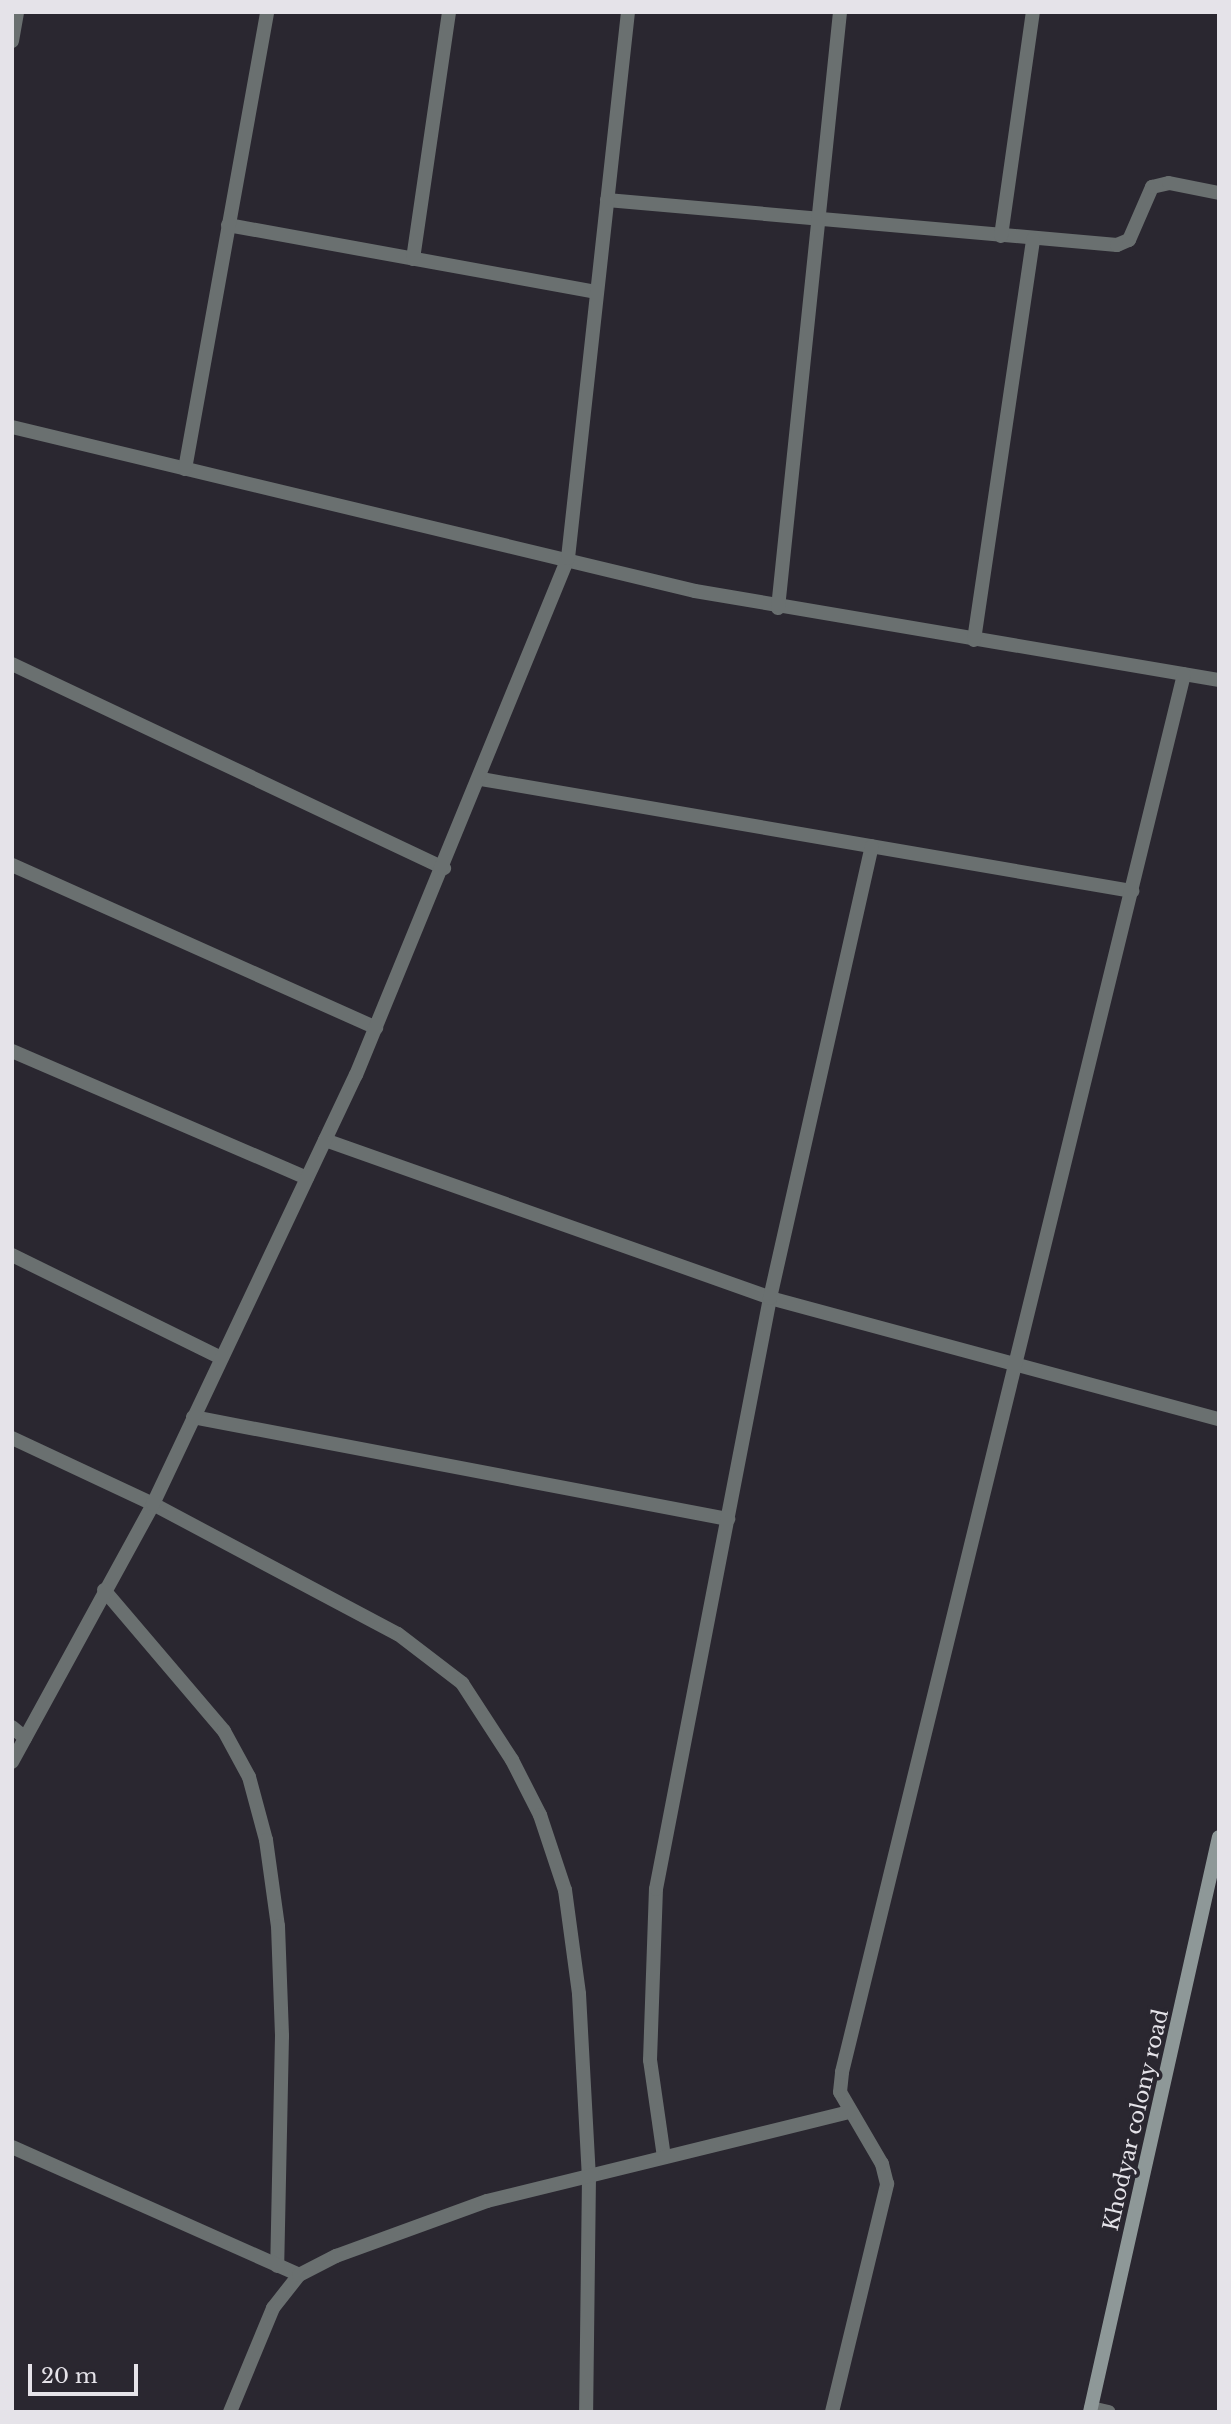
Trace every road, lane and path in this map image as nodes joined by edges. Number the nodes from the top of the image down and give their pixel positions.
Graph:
1 (17, 12) edge
2 (267, 12) edge
3 (449, 12) edge
4 (628, 12) edge
5 (840, 12) edge
6 (1033, 12) edge
7 (12, 40) edge
8 (1219, 193) edge
9 (607, 200) junction
10 (818, 222) junction
11 (228, 225) junction
12 (1001, 236) junction
13 (1034, 239) junction
14 (413, 259) junction
15 (597, 292) junction
16 (12, 428) edge
17 (185, 469) junction
18 (568, 558) junction
19 (778, 608) junction
20 (974, 640) junction
21 (12, 664) edge
22 (1184, 674) junction
23 (1219, 680) edge
24 (481, 779) junction
25 (872, 846) junction
26 (12, 865) edge
27 (444, 868) junction
28 (1132, 891) junction
29 (376, 1028) junction
30 (12, 1051) edge
31 (325, 1140) junction
32 (307, 1178) junction
33 (12, 1255) edge
34 (770, 1298) junction
35 (219, 1357) junction
36 (1018, 1365) junction
37 (193, 1417) junction
38 (1219, 1419) edge
39 (12, 1438) edge
40 (153, 1504) junction
41 (728, 1519) junction
42 (104, 1590) junction
43 (12, 1727) edge
44 (25, 1738) junction
45 (12, 1762) edge
46 (1219, 1838) edge
47 (849, 2112) junction
48 (12, 2147) edge
49 (664, 2157) junction
50 (589, 2176) junction
51 (277, 2266) junction
52 (299, 2275) junction
53 (1090, 2410) edge
54 (230, 2412) edge
55 (586, 2412) edge
56 (832, 2412) edge
57 (1109, 2412) edge

1 - 7 street
2 - 11 street
3 - 14 street
4 - 9 street
5 - 10 street
6 - 12 street
8 - 13 street
9 - 10 street
9 - 15 street
10 - 12 street
10 - 19 street
11 - 14 street
11 - 17 street
12 - 13 street
13 - 20 street
14 - 15 street
15 - 18 street
16 - 17 street
17 - 18 street
18 - 19 street
18 - 24 street
19 - 20 street
20 - 22 street
21 - 27 street
22 - 23 street
22 - 28 street
24 - 25 street
24 - 27 street
25 - 28 street
25 - 34 street
26 - 29 street
27 - 29 street
28 - 36 street
29 - 31 street
30 - 32 street
31 - 32 street
31 - 34 street
32 - 35 street
33 - 35 street
34 - 36 street
34 - 41 street
35 - 37 street
36 - 38 street
36 - 47 street
37 - 40 street
37 - 41 street
39 - 40 street
40 - 42 street
40 - 50 street
41 - 49 street
42 - 44 street
42 - 51 street
43 - 44 street
44 - 45 street
46 - 53 street, Khodyar colony road
47 - 49 street
47 - 56 street
48 - 51 street
49 - 50 street
50 - 52 street
50 - 55 street
51 - 52 street
52 - 54 street
53 - 57 street

